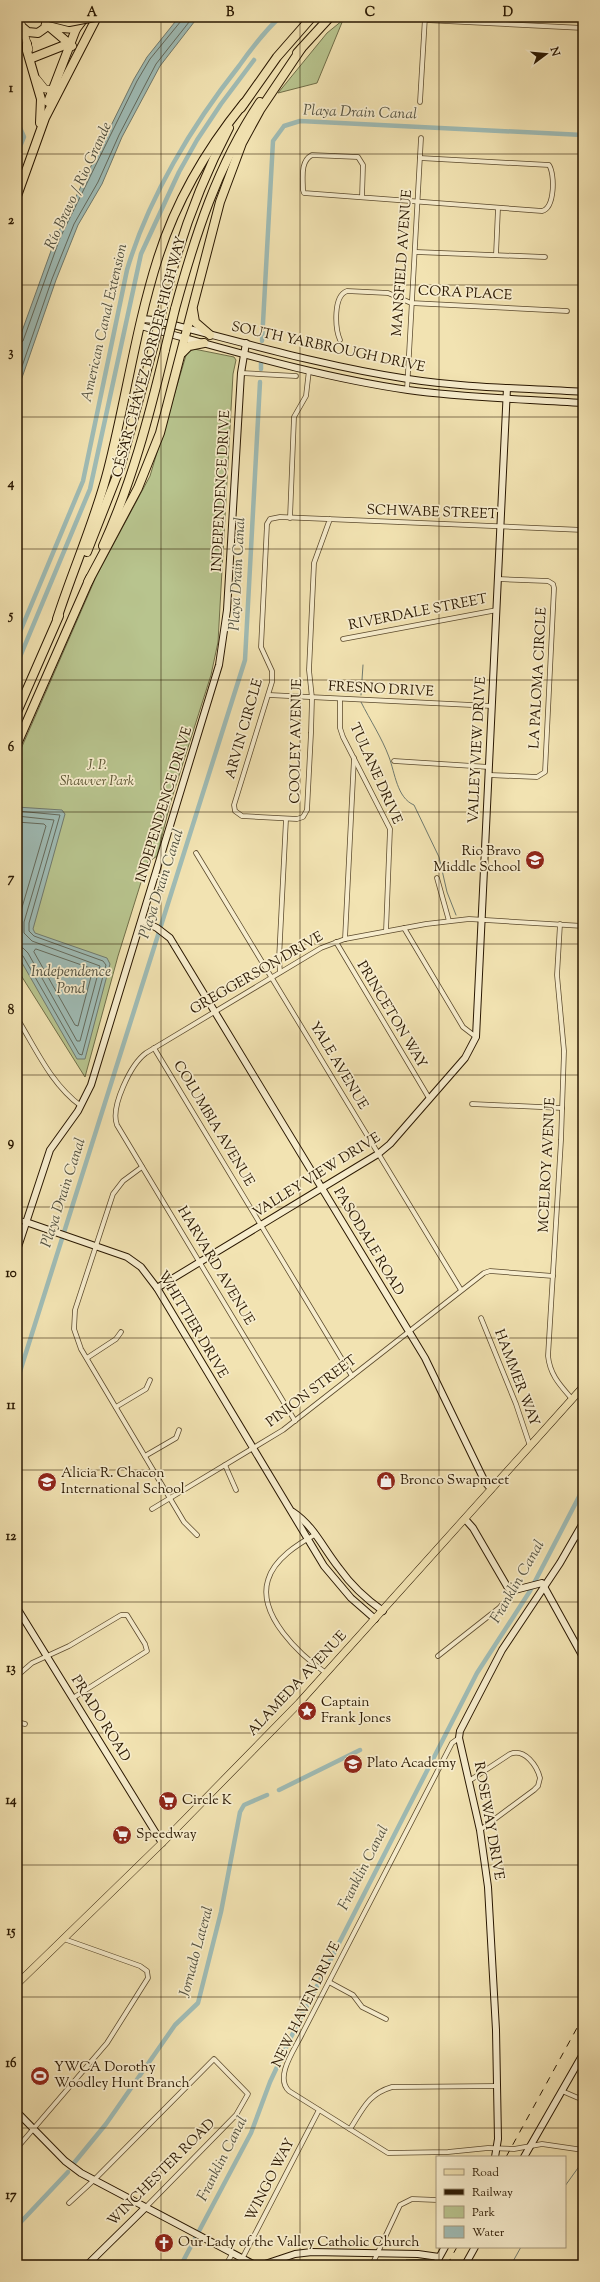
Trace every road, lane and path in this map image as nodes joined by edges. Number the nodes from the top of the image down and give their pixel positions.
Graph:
1 (19, 17) edge
2 (85, 17) edge
3 (96, 17) edge
4 (312, 17) edge
5 (330, 17) edge
6 (425, 18) edge
7 (48, 19) edge
8 (22, 27) junction
9 (583, 28) edge
10 (76, 29) junction
11 (70, 43) junction
12 (27, 44) junction
13 (300, 49) junction
14 (76, 54) junction
15 (32, 58) junction
16 (55, 90) junction
17 (420, 102) dead end
18 (244, 103) junction
19 (421, 138) dead end
20 (37, 139) junction
21 (420, 158) junction
22 (17, 196) edge
23 (362, 197) junction
24 (419, 203) junction
25 (498, 208) junction
26 (416, 252) junction
27 (496, 256) junction
28 (546, 257) dead end
29 (411, 303) junction
30 (192, 308) junction
31 (567, 311) dead end
32 (142, 323) junction
33 (187, 328) junction
34 (210, 335) junction
35 (185, 338) junction
36 (340, 340) dead end
37 (204, 343) junction
38 (246, 343) junction
39 (244, 354) junction
40 (180, 356) junction
41 (309, 370) junction
42 (241, 373) junction
43 (296, 376) dead end
44 (407, 379) junction
45 (507, 388) junction
46 (407, 390) junction
47 (583, 392) edge
48 (506, 399) junction
49 (583, 402) edge
50 (280, 517) joint
51 (290, 518) junction
52 (330, 520) junction
53 (500, 527) junction
54 (583, 530) edge
55 (498, 579) junction
56 (88, 582) junction
57 (496, 610) junction
58 (57, 619) junction
59 (343, 639) dead end
60 (269, 695) junction
61 (312, 698) junction
62 (340, 699) junction
63 (492, 706) junction
64 (17, 712) edge
65 (17, 744) edge
66 (354, 758) junction
67 (394, 761) dead end
68 (489, 767) junction
69 (489, 775) junction
70 (286, 819) junction
71 (196, 853) dead end
72 (437, 878) dead end
73 (482, 919) junction
74 (143, 921) junction
75 (449, 921) junction
76 (560, 924) junction
77 (583, 926) edge
78 (404, 928) junction
79 (386, 931) junction
80 (344, 939) junction
81 (336, 942) junction
82 (280, 972) junction
83 (272, 978) junction
84 (214, 1012) junction
85 (17, 1018) edge
86 (476, 1037) junction
87 (154, 1048) junction
88 (429, 1098) junction
89 (472, 1104) dead end
90 (81, 1106) junction
91 (562, 1108) junction
92 (116, 1122) joint
93 (378, 1154) junction
94 (142, 1167) junction
95 (322, 1189) junction
96 (17, 1219) edge
97 (26, 1222) junction
98 (261, 1226) junction
99 (97, 1244) junction
100 (17, 1250) edge
101 (200, 1262) junction
102 (552, 1276) junction
103 (157, 1288) junction
104 (461, 1290) junction
105 (481, 1318) dead end
106 (121, 1332) dead end
107 (409, 1332) junction
108 (87, 1358) junction
109 (352, 1376) junction
110 (150, 1380) dead end
111 (583, 1387) edge
112 (572, 1399) junction
113 (116, 1407) junction
114 (295, 1421) junction
115 (179, 1430) dead end
116 (530, 1446) junction
117 (253, 1448) junction
118 (145, 1456) junction
119 (225, 1465) junction
120 (491, 1489) junction
121 (236, 1490) dead end
122 (171, 1498) junction
123 (152, 1509) dead end
124 (291, 1511) junction
125 (465, 1519) junction
126 (583, 1523) edge
127 (316, 1534) junction
128 (197, 1535) dead end
129 (576, 1536) junction
130 (307, 1538) junction
131 (583, 1540) edge
132 (544, 1587) junction
133 (515, 1590) junction
134 (17, 1608) edge
135 (383, 1611) junction
136 (375, 1619) junction
137 (46, 1655) junction
138 (438, 1656) dead end
139 (583, 1657) edge
140 (326, 1673) junction
141 (17, 1676) edge
142 (72, 1698) junction
143 (17, 1722) edge
144 (25, 1724) dead end
145 (459, 1738) junction
146 (470, 1781) junction
147 (480, 1830) junction
148 (162, 1843) junction
149 (64, 1939) junction
150 (329, 1982) junction
151 (17, 1984) edge
152 (386, 2019) dead end
153 (583, 2054) edge
154 (497, 2086) junction
155 (562, 2091) junction
156 (583, 2100) edge
157 (319, 2110) junction
158 (17, 2112) edge
159 (34, 2129) junction
160 (350, 2129) junction
161 (531, 2145) junction
162 (17, 2148) edge
163 (498, 2149) junction
164 (583, 2150) edge
165 (495, 2156) edge
166 (525, 2156) edge
167 (94, 2180) junction
168 (436, 2200) edge
169 (69, 2203) dead end
170 (145, 2208) junction
171 (444, 2248) edge
172 (474, 2248) edge
173 (377, 2253) junction
174 (232, 2254) junction
175 (439, 2257) junction
176 (242, 2260) junction
177 (87, 2265) edge
178 (226, 2265) edge
179 (255, 2265) edge
180 (262, 2265) edge
181 (372, 2265) edge
182 (435, 2265) edge
183 (465, 2265) edge

1 - 8 main road
2 - 10 highway
3 - 7 highway, bridge
3 - 14 highway
4 - 18 highway, CÉSAR CHÁVEZ BORDER HIGHWAY
5 - 13 highway, CÉSAR CHÁVEZ BORDER HIGHWAY
6 - 9 street
6 - 17 street
7 - 8 highway
7 - 10 highway
7 - 11 highway
8 - 12 main road
10 - 11 highway
11 - 14 highway
11 - 15 highway
11 - 16 highway
12 - 15 main road
12 - 20 highway
13 - 30 highway
13 - 56 highway, CÉSAR CHÁVEZ BORDER HIGHWAY, bridge
14 - 16 highway
15 - 16 main road
16 - 20 highway
18 - 32 highway
18 - 58 highway, CÉSAR CHÁVEZ BORDER HIGHWAY, bridge
19 - 21 street, MANSFIELD AVENUE
20 - 22 highway
21 - 24 street, MANSFIELD AVENUE
21 - 25 street
23 - 23 street
23 - 24 street
24 - 25 street
24 - 26 street, MANSFIELD AVENUE
25 - 27 street
26 - 27 street
26 - 29 street, MANSFIELD AVENUE
27 - 28 street
29 - 31 street, CORA PLACE
29 - 36 street, CORA PLACE
29 - 44 street, MANSFIELD AVENUE
30 - 33 highway
30 - 34 highway
32 - 33 street, SOUTH YARBROUGH DRIVE
32 - 35 street, SOUTH YARBROUGH DRIVE
32 - 58 highway
33 - 34 street, SOUTH YARBROUGH DRIVE
33 - 35 highway
34 - 38 street, SOUTH YARBROUGH DRIVE
35 - 37 street, SOUTH YARBROUGH DRIVE
35 - 40 highway
37 - 39 street, SOUTH YARBROUGH DRIVE
37 - 40 highway
38 - 39 street, INDEPENDENCE DRIVE
38 - 44 street, SOUTH YARBROUGH DRIVE
39 - 41 street, SOUTH YARBROUGH DRIVE
39 - 42 street, INDEPENDENCE DRIVE
40 - 56 highway
41 - 46 street, SOUTH YARBROUGH DRIVE
41 - 51 street
42 - 43 street
42 - 74 street, INDEPENDENCE DRIVE
44 - 45 street, SOUTH YARBROUGH DRIVE
44 - 46 street, MANSFIELD AVENUE
45 - 47 street, SOUTH YARBROUGH DRIVE
45 - 48 street, VALLEY VIEW DRIVE
46 - 48 street, SOUTH YARBROUGH DRIVE
48 - 49 street, SOUTH YARBROUGH DRIVE
48 - 53 street, VALLEY VIEW DRIVE
50 - 51 street, SCHWABE STREET
50 - 60 street, ARVIN CIRCLE
51 - 52 street, SCHWABE STREET
52 - 53 street, SCHWABE STREET
52 - 61 street, COOLEY AVENUE
53 - 54 street, SCHWABE STREET
53 - 55 street, VALLEY VIEW DRIVE
55 - 57 street, VALLEY VIEW DRIVE
55 - 69 street, LA PALOMA CIRCLE
56 - 65 highway, CÉSAR CHÁVEZ BORDER HIGHWAY
57 - 59 street, RIVERDALE STREET
57 - 63 street, VALLEY VIEW DRIVE
58 - 64 highway, CÉSAR CHÁVEZ BORDER HIGHWAY
60 - 61 street, FRESNO DRIVE
60 - 70 street, ARVIN CIRCLE
61 - 62 street, FRESNO DRIVE
61 - 70 street, COOLEY AVENUE
62 - 63 street, FRESNO DRIVE
62 - 66 street, TULANE DRIVE
63 - 68 street, VALLEY VIEW DRIVE
66 - 79 street, TULANE DRIVE
66 - 80 street
67 - 68 street
68 - 69 street, VALLEY VIEW DRIVE
69 - 73 street, VALLEY VIEW DRIVE
70 - 82 street, COOLEY AVENUE
71 - 83 street, YALE AVENUE
72 - 75 street
73 - 75 street, GREGGERSON DRIVE
73 - 76 street, GREGGERSON DRIVE
73 - 86 street, VALLEY VIEW DRIVE
74 - 84 street, PASODALE ROAD
74 - 90 street, INDEPENDENCE DRIVE
75 - 78 street, GREGGERSON DRIVE
76 - 77 street, GREGGERSON DRIVE
76 - 91 street, MCELROY AVENUE
78 - 79 street, GREGGERSON DRIVE
78 - 86 street
79 - 80 street, GREGGERSON DRIVE
80 - 81 street, GREGGERSON DRIVE
81 - 82 street, GREGGERSON DRIVE
81 - 88 street, PRINCETON WAY
82 - 83 street, GREGGERSON DRIVE
83 - 84 street, GREGGERSON DRIVE
83 - 93 street, YALE AVENUE
84 - 87 street, GREGGERSON DRIVE
84 - 95 street, PASODALE ROAD
85 - 90 street
86 - 88 street, VALLEY VIEW DRIVE
87 - 92 street, GREGGERSON DRIVE
87 - 98 street, COLUMBIA AVENUE
88 - 93 street, VALLEY VIEW DRIVE
89 - 91 street
90 - 97 street, INDEPENDENCE DRIVE
91 - 102 street, MCELROY AVENUE
92 - 94 street, HARVARD AVENUE
93 - 95 street, VALLEY VIEW DRIVE
93 - 104 street, YALE AVENUE
94 - 99 street
94 - 101 street, HARVARD AVENUE
95 - 98 street, VALLEY VIEW DRIVE
95 - 107 street, PASODALE ROAD
96 - 97 street, WHITTIER DRIVE
97 - 99 street, WHITTIER DRIVE
97 - 100 street, INDEPENDENCE DRIVE
98 - 101 street, VALLEY VIEW DRIVE
98 - 109 street, COLUMBIA AVENUE
99 - 103 street, WHITTIER DRIVE
99 - 108 street
101 - 103 street, VALLEY VIEW DRIVE
101 - 114 street, HARVARD AVENUE
102 - 104 street, PINION STREET
102 - 112 street, MCELROY AVENUE
103 - 117 street, WHITTIER DRIVE
104 - 107 street, PINION STREET
105 - 116 street, HAMMER WAY
106 - 108 street
107 - 109 street, PINION STREET
107 - 120 street, PASODALE ROAD
108 - 113 street
109 - 114 street, PINION STREET
110 - 113 street
111 - 112 main road, ALAMEDA AVENUE
112 - 116 main road, ALAMEDA AVENUE
113 - 118 street
114 - 117 street, PINION STREET
115 - 118 street
116 - 120 main road, ALAMEDA AVENUE
117 - 119 street, PINION STREET
117 - 124 street, WHITTIER DRIVE
118 - 122 street
119 - 121 street
119 - 122 street, PINION STREET
120 - 125 main road, ALAMEDA AVENUE
122 - 123 street, PINION STREET
122 - 128 street
124 - 127 street, WHITTIER DRIVE
124 - 130 street, WHITTIER DRIVE
125 - 133 street
125 - 135 main road, ALAMEDA AVENUE
126 - 129 street
127 - 130 street
127 - 135 street, WHITTIER DRIVE
129 - 131 street
129 - 132 street
130 - 136 street, WHITTIER DRIVE
130 - 140 street
132 - 133 street
132 - 139 street
132 - 145 street
133 - 138 street
134 - 137 street, PRADO ROAD
135 - 136 main road, ALAMEDA AVENUE
136 - 140 main road, ALAMEDA AVENUE
137 - 141 street
137 - 142 street, PRADO ROAD
137 - 142 street
140 - 148 main road, ALAMEDA AVENUE
142 - 148 street, PRADO ROAD
143 - 144 street
145 - 146 street, ROSEWAY DRIVE
145 - 150 street, NEW HAVEN DRIVE
146 - 147 street, ROSEWAY DRIVE
146 - 147 street
147 - 154 street, ROSEWAY DRIVE
148 - 149 main road, ALAMEDA AVENUE
149 - 151 main road, ALAMEDA AVENUE
149 - 159 street
150 - 152 street
150 - 157 street, NEW HAVEN DRIVE
153 - 155 street
154 - 160 street
154 - 163 street, ROSEWAY DRIVE
155 - 156 street
155 - 161 street
157 - 160 street, NEW HAVEN DRIVE
157 - 176 street, WINGO WAY
158 - 159 street
159 - 162 street
159 - 167 street
160 - 163 street, NEW HAVEN DRIVE
161 - 163 street, NEW HAVEN DRIVE
161 - 164 street, NEW HAVEN DRIVE
161 - 166 street
163 - 165 street, ROSEWAY DRIVE
167 - 169 street
167 - 170 street
167 - 170 street, WINCHESTER ROAD
168 - 173 street
170 - 174 street
170 - 177 street, WINCHESTER ROAD
171 - 175 street
172 - 183 street
173 - 175 street
173 - 180 street
173 - 181 street
174 - 176 street
174 - 178 street
175 - 182 street
176 - 179 street

